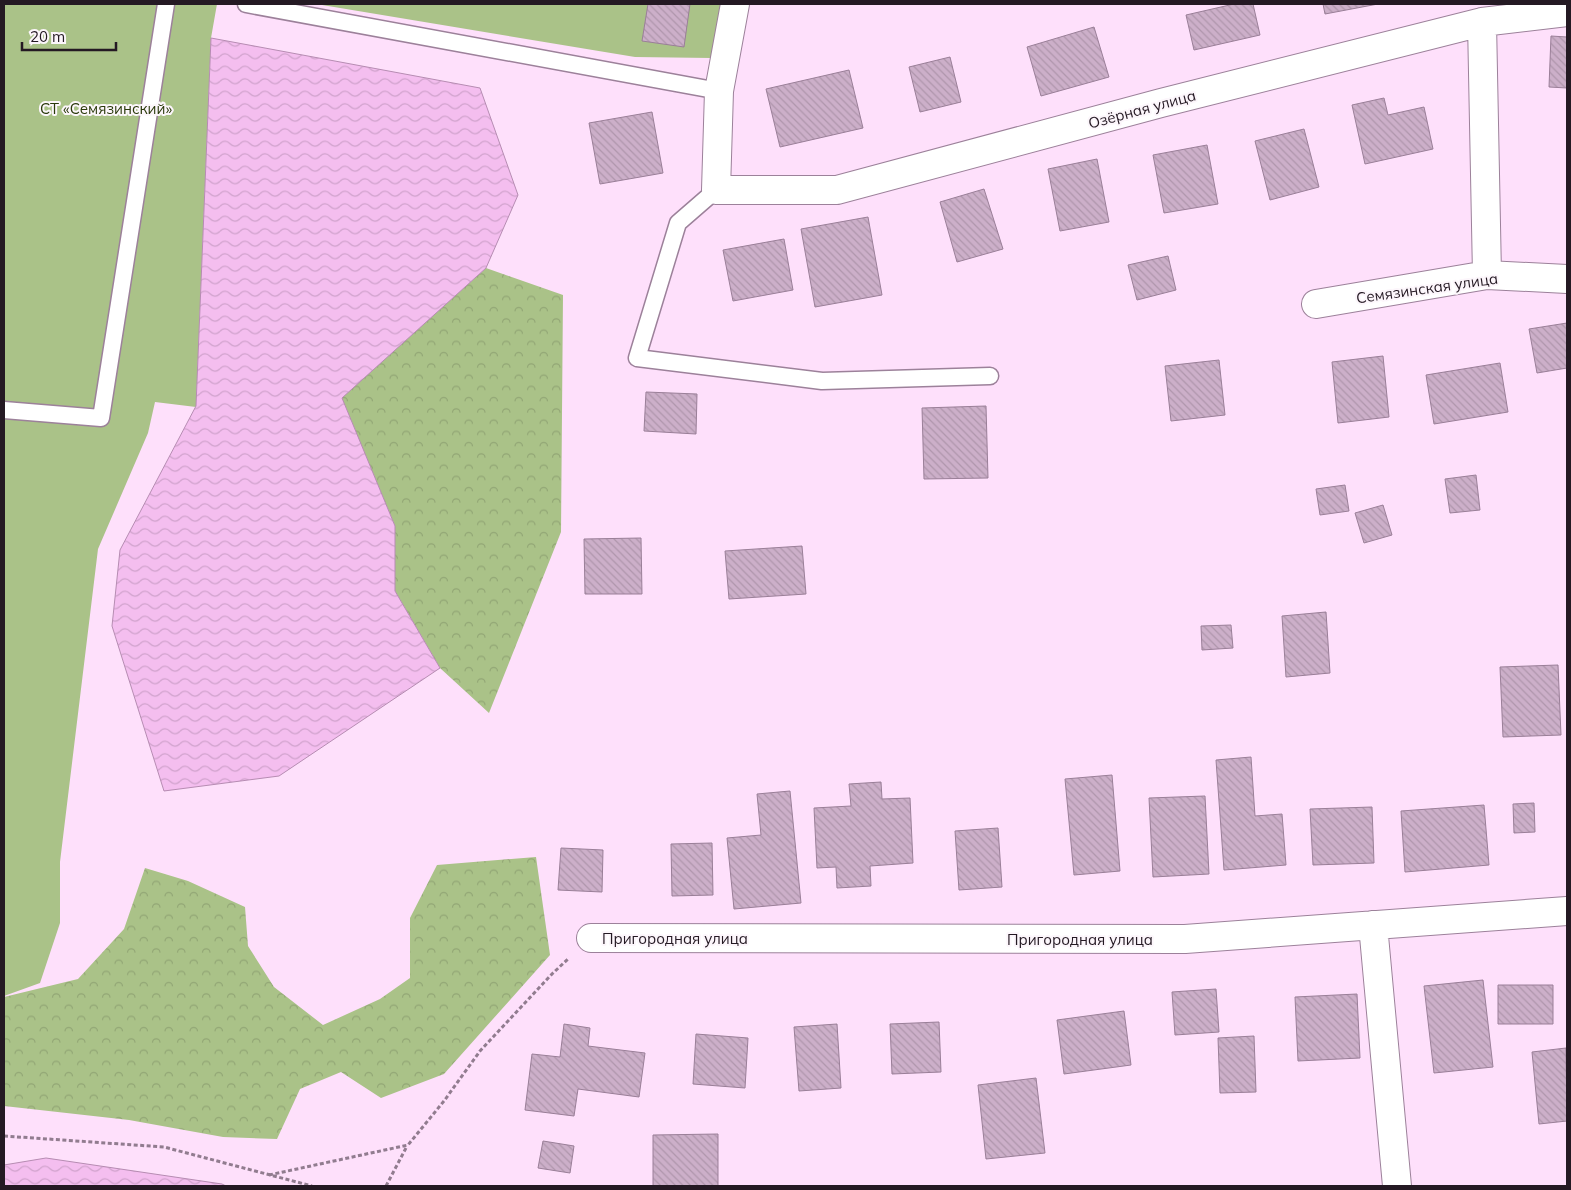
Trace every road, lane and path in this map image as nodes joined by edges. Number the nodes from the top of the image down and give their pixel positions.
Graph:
1 (166, 4) edge
2 (246, 4) edge
3 (735, 4) edge
4 (1567, 12) edge
5 (1482, 22) junction
6 (719, 91) junction
7 (716, 190) junction
8 (1487, 276) junction
9 (1567, 279) edge
10 (1316, 304) dead end
11 (990, 376) dead end
12 (4, 410) edge
13 (1567, 911) edge
14 (1373, 925) junction
15 (591, 938) joint
16 (4, 1136) edge
17 (408, 1145) junction
18 (269, 1174) junction
19 (312, 1186) edge
20 (386, 1186) edge
21 (1397, 1186) edge

1 - 12 lane
2 - 6 lane
3 - 6 street
4 - 5 street, Озёрная улица
5 - 7 street, Озёрная улица
5 - 8 street
6 - 7 street
7 - 11 lane
8 - 9 street, Семязинская улица
8 - 10 street, Семязинская улица
13 - 14 street, Пригородная улица
14 - 15 street, Пригородная улица
14 - 21 street
15 - 17 path
16 - 18 path
17 - 18 path
17 - 20 path
18 - 19 path

